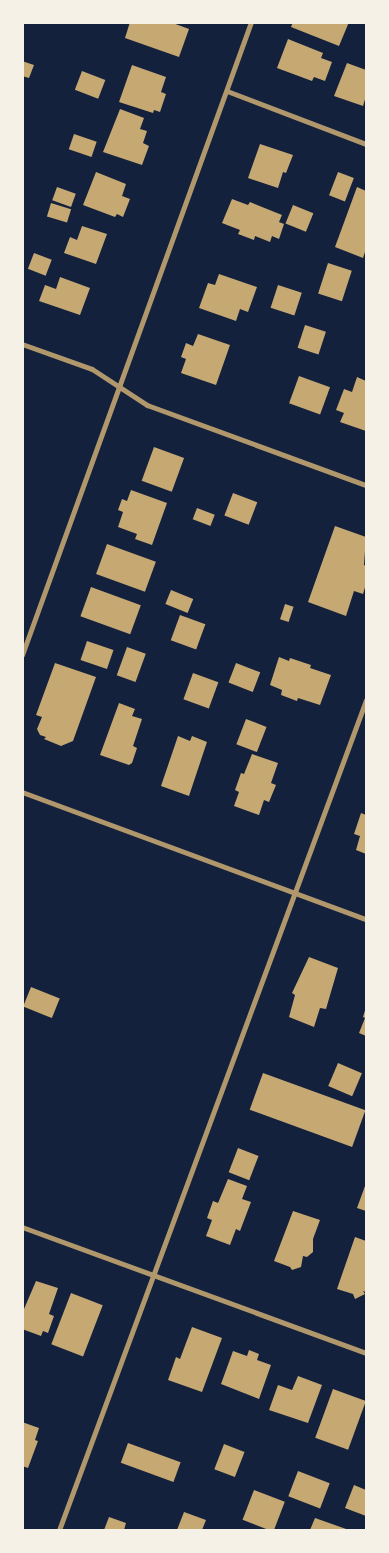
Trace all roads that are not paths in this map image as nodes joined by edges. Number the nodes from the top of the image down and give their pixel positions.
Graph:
1 (251, 22) edge
2 (227, 91) junction
3 (366, 144) edge
4 (22, 344) edge
5 (120, 388) junction
6 (366, 485) edge
7 (22, 654) edge
8 (366, 700) edge
9 (22, 792) edge
10 (296, 893) junction
11 (366, 919) edge
12 (22, 1227) edge
13 (153, 1275) junction
14 (366, 1353) edge
15 (59, 1530) edge

1 - 2 street
2 - 3 street
2 - 5 street
4 - 5 street
5 - 6 street
5 - 7 street
8 - 10 street
9 - 10 street
10 - 11 street
10 - 13 street
12 - 13 street
13 - 14 street
13 - 15 street

